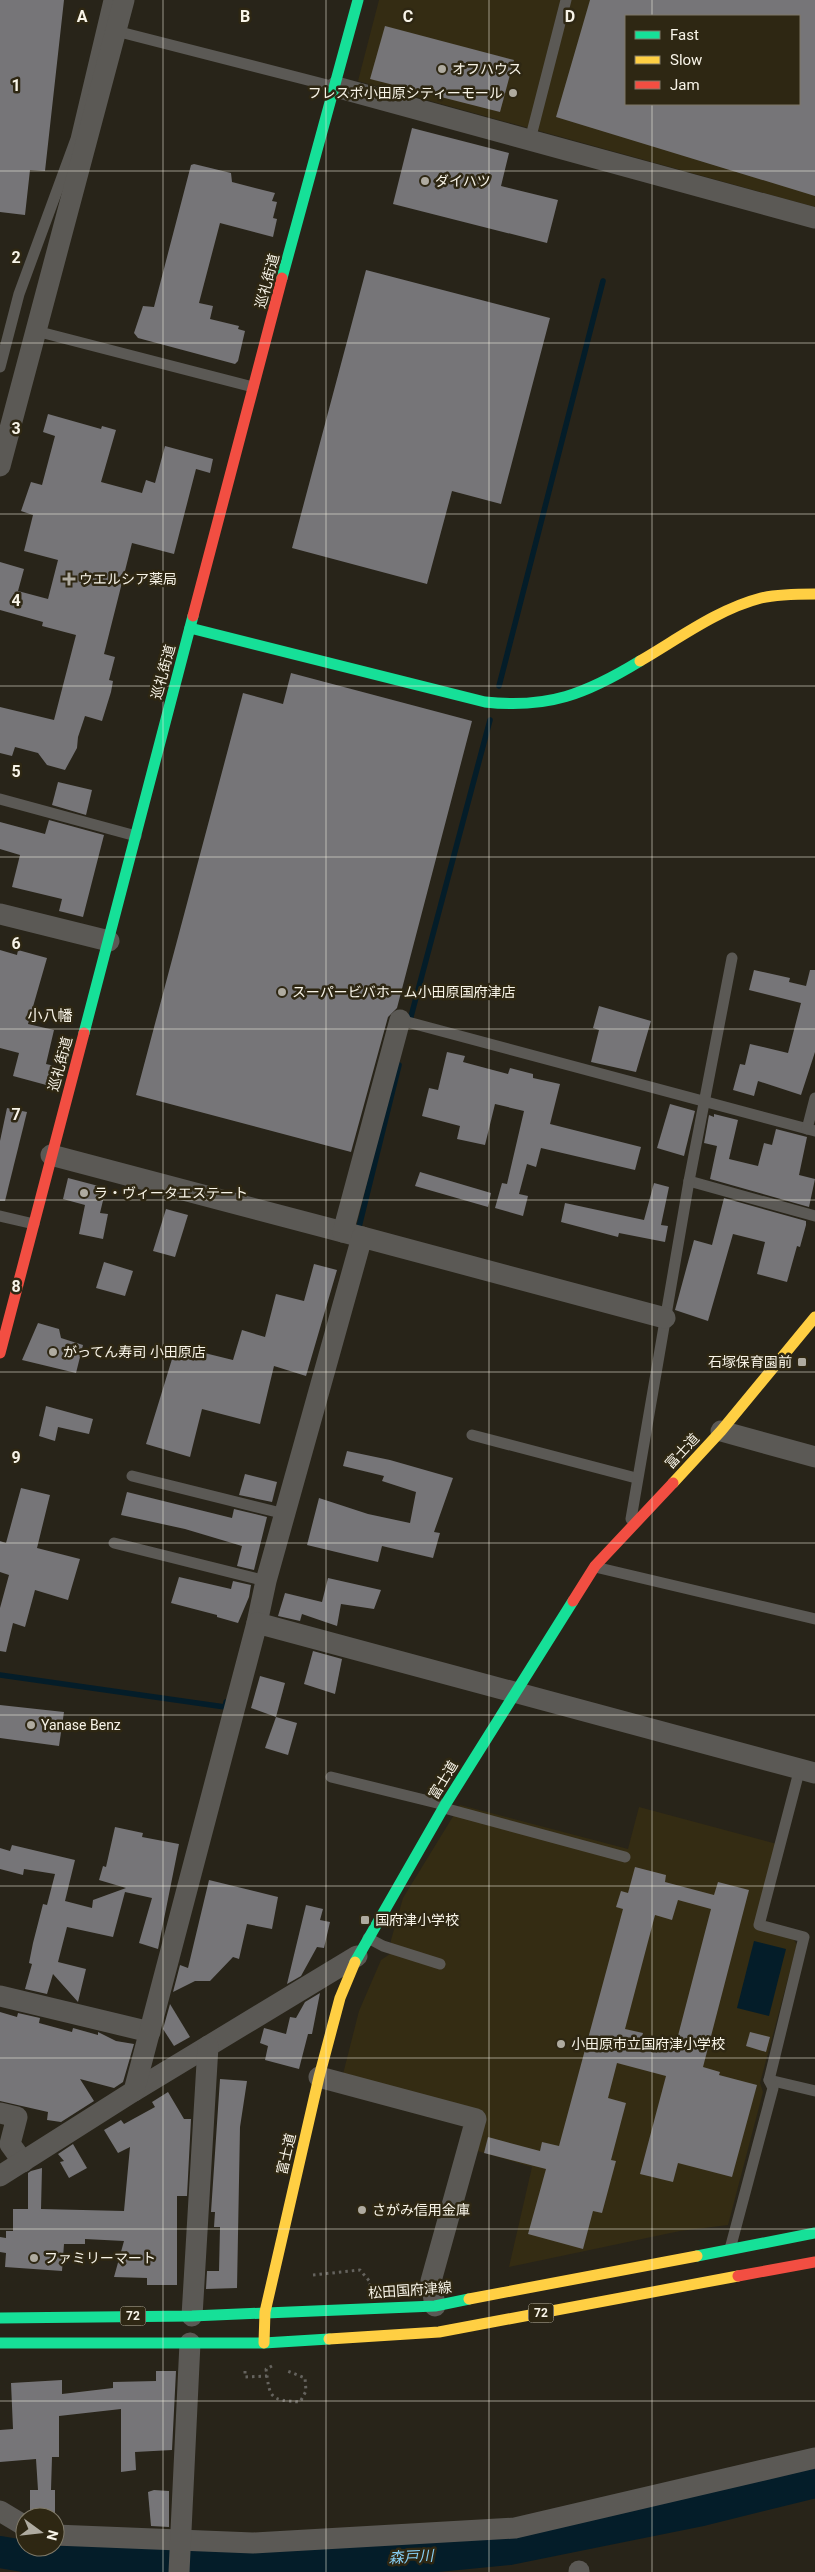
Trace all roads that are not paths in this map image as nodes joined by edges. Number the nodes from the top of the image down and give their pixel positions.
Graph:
1 (109, 0) edge
2 (124, 0) edge
3 (358, 0) edge
4 (566, 0) edge
5 (116, 31) junction
6 (336, 87) junction
7 (530, 140) junction
8 (815, 218) edge
9 (36, 331) junction
10 (0, 367) edge
11 (253, 387) junction
12 (0, 466) edge
13 (815, 594) edge
14 (190, 628) junction
15 (0, 799) edge
16 (136, 836) junction
17 (0, 914) edge
18 (109, 940) junction
19 (732, 958) dead end
20 (400, 1020) joint
21 (815, 1098) edge
22 (706, 1102) junction
23 (811, 1130) edge
24 (51, 1155) junction
25 (689, 1181) junction
26 (0, 1216) edge
27 (815, 1216) edge
28 (34, 1224) junction
29 (352, 1234) junction
30 (815, 1317) edge
31 (665, 1318) junction
32 (0, 1353) edge
33 (721, 1431) junction
34 (472, 1435) dead end
35 (815, 1457) edge
36 (132, 1476) dead end
37 (636, 1478) junction
38 (285, 1514) junction
39 (629, 1530) junction
40 (114, 1543) dead end
41 (595, 1566) junction
42 (266, 1581) junction
43 (815, 1619) edge
44 (257, 1623) junction
45 (515, 1691) junction
46 (808, 1770) edge
47 (331, 1777) dead end
48 (444, 1806) junction
49 (625, 1857) dead end
50 (363, 1947) junction
51 (440, 1964) dead end
52 (0, 1996) edge
53 (150, 2032) junction
54 (208, 2046) junction
55 (319, 2077) junction
56 (769, 2080) junction
57 (134, 2091) junction
58 (815, 2092) edge
59 (0, 2113) edge
60 (22, 2162) junction
61 (0, 2176) edge
62 (815, 2233) edge
63 (730, 2250) junction
64 (815, 2262) edge
65 (435, 2306) junction
66 (265, 2312) junction
67 (192, 2316) junction
68 (0, 2318) edge
69 (190, 2343) junction
70 (264, 2343) junction
71 (0, 2344) edge
72 (815, 2458) edge
73 (0, 2511) edge
74 (15, 2520) edge
75 (65, 2535) edge
76 (180, 2539) junction
77 (179, 2572) edge

1 - 10 lane
2 - 5 street
3 - 6 street, 巡礼街道
4 - 7 lane
5 - 6 lane
5 - 9 street
6 - 7 street
6 - 11 street, 巡礼街道
7 - 8 street
9 - 11 lane
9 - 12 street
11 - 14 street, 巡礼街道
13 - 14 street
14 - 16 street, 巡礼街道
15 - 16 lane
16 - 18 street, 巡礼街道
17 - 18 street
18 - 24 street, 巡礼街道
19 - 22 lane
20 - 22 lane
20 - 29 street
21 - 23 lane
22 - 23 lane
22 - 25 lane
24 - 28 street, 巡礼街道
24 - 29 street
25 - 27 lane
25 - 31 lane
26 - 28 lane
28 - 32 street, 巡礼街道
29 - 31 street
29 - 38 street
30 - 33 street, 富士道
31 - 37 lane
33 - 35 street
33 - 39 street, 富士道
34 - 37 lane
36 - 38 lane
37 - 39 lane
38 - 42 street
39 - 41 street, 富士道
40 - 42 lane
41 - 43 lane
41 - 45 street, 富士道
42 - 44 street
44 - 45 street
44 - 53 street
45 - 46 street
45 - 48 street, 富士道
46 - 56 lane
47 - 48 lane
48 - 49 lane
48 - 50 street, 富士道
50 - 51 lane
50 - 54 street
50 - 55 street, 富士道
52 - 53 street
53 - 57 street
54 - 57 street
54 - 67 street
55 - 65 street
55 - 66 street, 富士道
56 - 58 lane
56 - 63 lane
57 - 60 street
59 - 60 street
60 - 61 street
62 - 63 street, 松田国府津線 / 72
63 - 65 street, 松田国府津線 / 72
64 - 70 street, 72
65 - 66 street, 松田国府津線 / 72
66 - 67 street, 松田国府津線 / 72
66 - 70 street, 富士道
67 - 68 street, 松田国府津線 / 72
69 - 70 street, 72
69 - 71 street, 72
69 - 76 street
72 - 76 street
73 - 74 street
75 - 76 street
76 - 77 street

